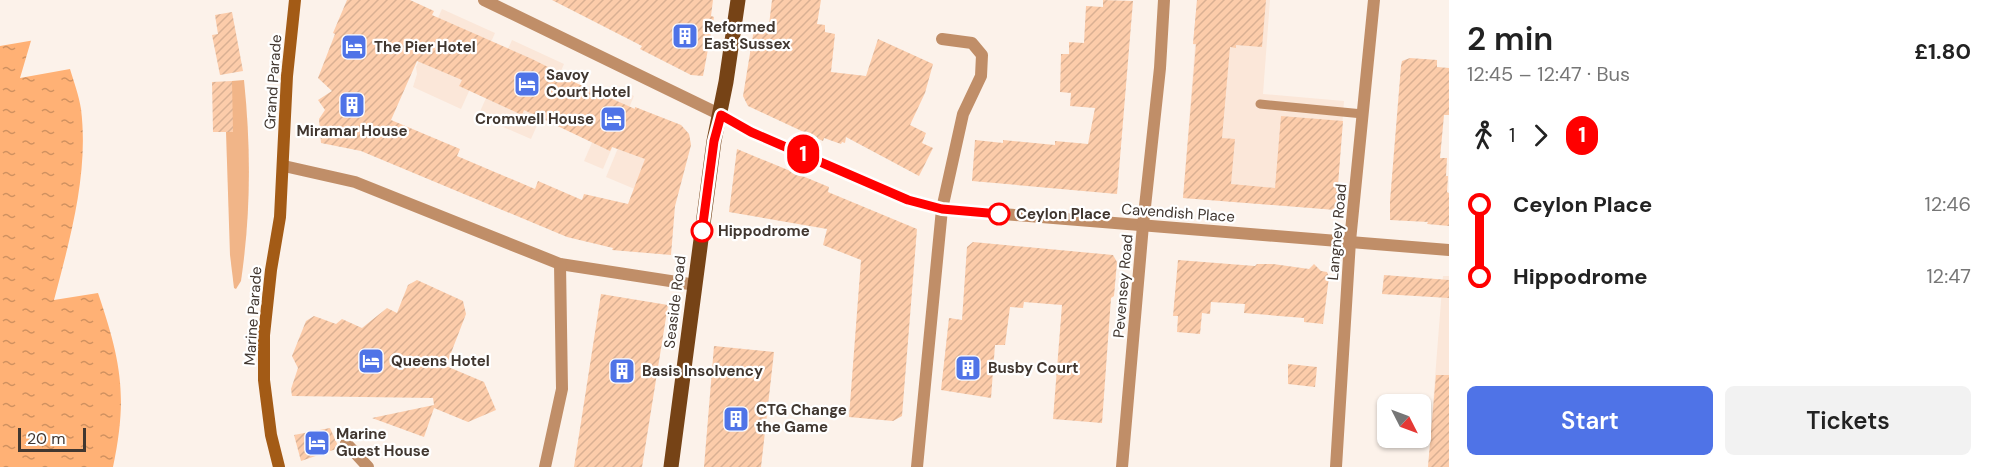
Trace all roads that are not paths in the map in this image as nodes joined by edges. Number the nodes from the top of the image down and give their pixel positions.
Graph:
1 (295, 0) edge
2 (484, 0) edge
3 (738, 0) edge
4 (1164, 0) edge
5 (1374, 0) edge
6 (942, 39) dead end
7 (1260, 104) dead end
8 (1363, 114) junction
9 (721, 115) junction
10 (284, 166) junction
11 (942, 209) junction
12 (1143, 225) junction
13 (1350, 241) junction
14 (1449, 250) edge
15 (560, 264) junction
16 (696, 285) junction
17 (346, 443) dead end
18 (279, 467) edge
19 (368, 467) edge
20 (545, 467) edge
21 (671, 467) edge
22 (917, 467) edge
23 (1122, 467) edge
24 (1336, 467) edge

1 - 10 main road, Grand Parade
2 - 9 street, Cavendish Place
3 - 9 main road, Seaside Road
4 - 12 street, Pevensey Road
5 - 8 street, Langney Road
6 - 11 street
7 - 8 lane
8 - 13 street, Langney Road
9 - 11 street, Cavendish Place
9 - 16 main road, Seaside Road
10 - 15 street
10 - 18 main road, Marine Parade
11 - 12 street, Cavendish Place
11 - 22 street
12 - 13 street, Cavendish Place
12 - 23 street, Pevensey Road
13 - 14 street, Cavendish Place
13 - 24 street, Langney Road
15 - 16 street
15 - 20 street
16 - 21 main road, Seaside Road
17 - 19 street

